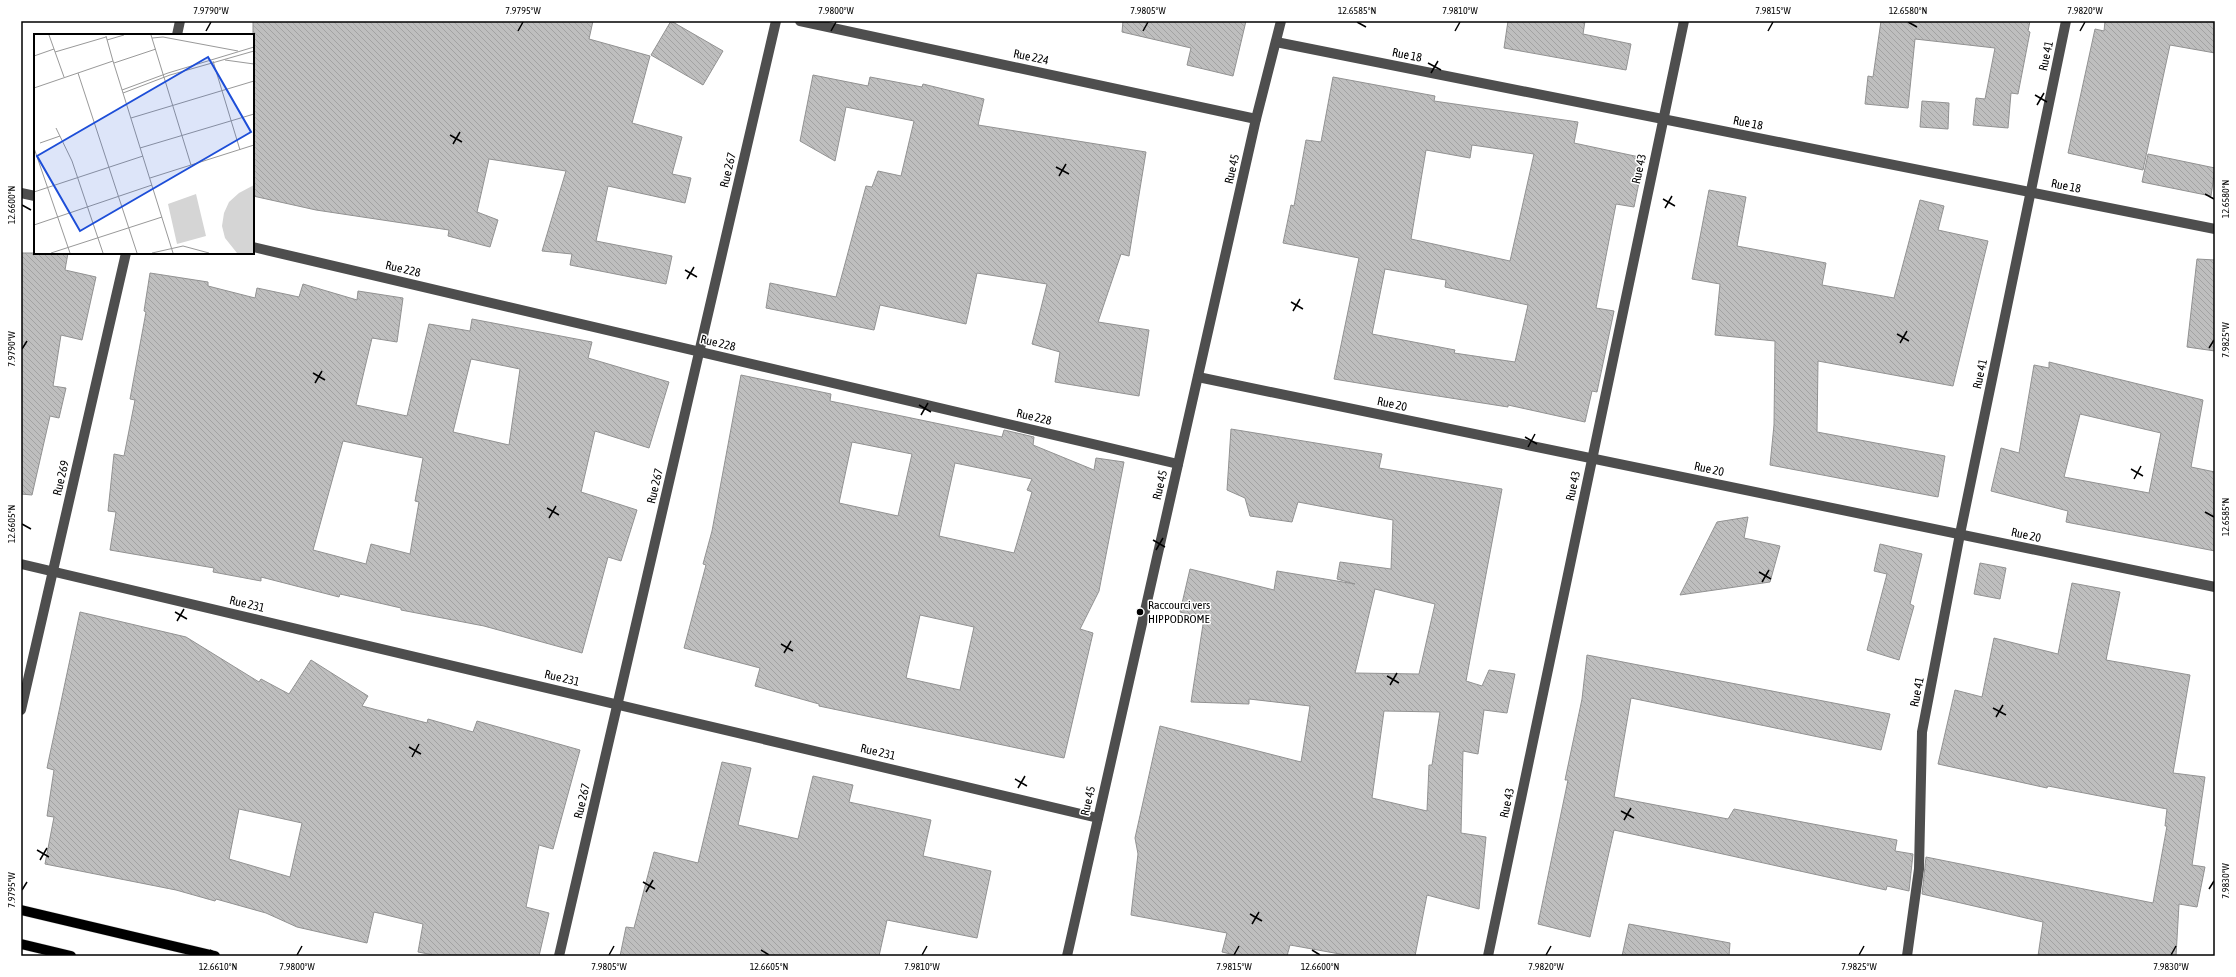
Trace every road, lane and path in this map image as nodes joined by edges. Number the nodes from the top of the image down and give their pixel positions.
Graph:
1 (180, 21) edge
2 (776, 21) edge
3 (800, 21) edge
4 (1280, 21) edge
5 (1684, 21) edge
6 (2066, 21) edge
7 (177, 34) edge
8 (1276, 42) junction
9 (1256, 119) junction
10 (1663, 119) junction
11 (21, 193) edge
12 (2031, 193) junction
13 (34, 196) edge
14 (2215, 229) edge
15 (254, 247) edge
16 (126, 254) edge
17 (699, 352) junction
18 (1198, 377) junction
19 (1592, 458) junction
20 (1178, 464) junction
21 (1960, 534) junction
22 (21, 564) edge
23 (53, 572) junction
24 (2215, 587) edge
25 (618, 705) junction
26 (21, 710) edge
27 (1098, 818) junction
28 (21, 910) edge
29 (21, 944) edge
30 (71, 956) edge
31 (215, 956) edge
32 (559, 956) edge
33 (1067, 956) edge
34 (1488, 956) edge
35 (1907, 956) edge

1 - 7 street
2 - 17 street, Rue 267
3 - 9 street, Rue 224
4 - 8 street, Rue 45
5 - 10 street, Rue 43
6 - 12 street, Rue 41
8 - 9 street, Rue 45
8 - 10 street, Rue 18
9 - 18 street, Rue 45
10 - 12 street, Rue 18
10 - 19 street, Rue 43
11 - 13 street
12 - 14 street, Rue 18
12 - 21 street, Rue 41
15 - 17 street, Rue 228
16 - 23 street, Rue 269
17 - 20 street, Rue 228
17 - 25 street, Rue 267
18 - 19 street, Rue 20
18 - 20 street, Rue 45
19 - 21 street, Rue 20
19 - 34 street, Rue 43
20 - 27 street, Rue 45
21 - 24 street, Rue 20
21 - 35 street, Rue 41
22 - 23 street, Rue 231
23 - 25 street, Rue 231
23 - 26 street, Rue 269
25 - 27 street, Rue 231
25 - 32 street, Rue 267
27 - 33 street, Rue 45
28 - 31 main road
29 - 30 main road

